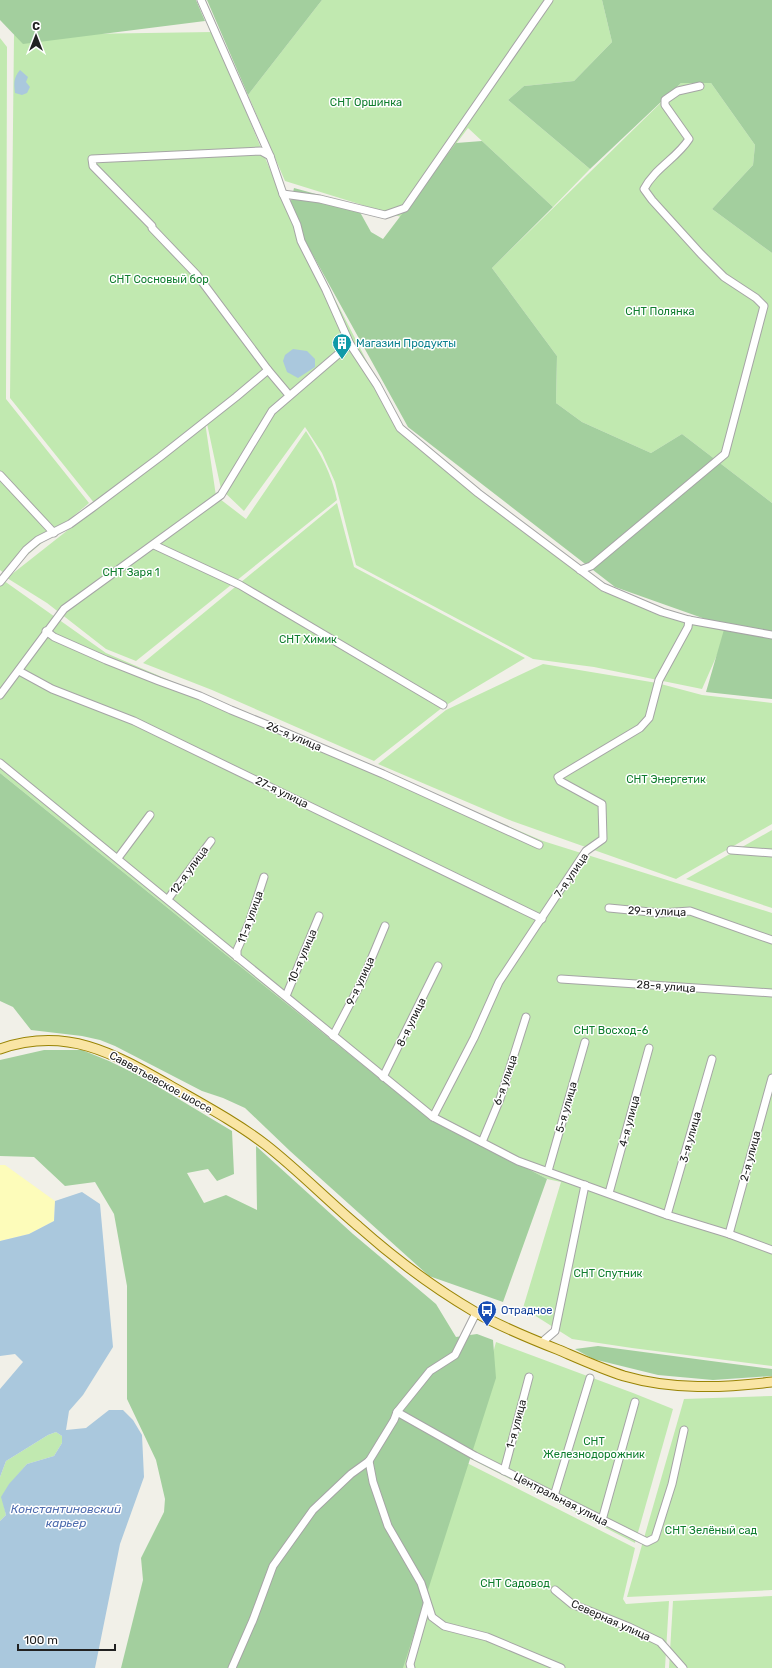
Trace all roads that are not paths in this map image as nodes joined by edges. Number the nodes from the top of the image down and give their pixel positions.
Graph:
1 (201, 0) edge
2 (549, 0) edge
3 (700, 86) dead end
4 (270, 156) junction
5 (283, 194) junction
6 (350, 344) junction
7 (268, 370) junction
8 (289, 395) junction
9 (0, 476) edge
10 (54, 533) junction
11 (154, 545) junction
12 (580, 570) junction
13 (0, 582) edge
14 (689, 620) junction
15 (46, 631) junction
16 (772, 635) edge
17 (19, 671) junction
18 (0, 695) edge
19 (443, 705) dead end
20 (0, 763) edge
21 (150, 815) dead end
22 (211, 841) dead end
23 (539, 845) dead end
24 (731, 850) dead end
25 (772, 853) edge
26 (118, 858) junction
27 (264, 877) dead end
28 (168, 899) junction
29 (609, 908) dead end
30 (319, 916) dead end
31 (542, 919) junction
32 (385, 926) dead end
33 (772, 940) edge
34 (237, 957) junction
35 (438, 966) dead end
36 (560, 979) dead end
37 (772, 993) edge
38 (286, 996) junction
39 (526, 1017) dead end
40 (333, 1036) junction
41 (585, 1042) dead end
42 (649, 1048) dead end
43 (0, 1049) edge
44 (712, 1059) dead end
45 (383, 1077) junction
46 (772, 1078) edge
47 (433, 1117) junction
48 (482, 1142) junction
49 (548, 1171) junction
50 (585, 1185) junction
51 (609, 1193) junction
52 (667, 1215) junction
53 (729, 1234) junction
54 (772, 1250) edge
55 (476, 1313) junction
56 (541, 1343) junction
57 (529, 1376) dead end
58 (590, 1378) dead end
59 (772, 1382) edge
60 (635, 1402) dead end
61 (397, 1412) junction
62 (684, 1430) dead end
63 (369, 1461) junction
64 (504, 1471) junction
65 (554, 1496) junction
66 (602, 1520) junction
67 (555, 1590) dead end
68 (427, 1604) junction
69 (232, 1668) edge
70 (411, 1668) edge
71 (561, 1668) edge
72 (683, 1668) edge

1 - 4 street
2 - 5 street
3 - 12 street
4 - 5 street
4 - 7 street
5 - 6 street
6 - 8 street
6 - 12 street
7 - 8 street
7 - 10 street
8 - 11 street
9 - 10 street
10 - 13 street
11 - 15 street
11 - 19 street
12 - 14 street
14 - 16 street
14 - 31 street, 7-я улица
15 - 17 street
15 - 23 street, 26-я улица
17 - 18 street
17 - 31 street, 27-я улица
20 - 26 street
21 - 26 street
22 - 28 street, 12-я улица
24 - 25 street
26 - 28 street
27 - 34 street, 11-я улица
28 - 34 street
29 - 33 street, 29-я улица
30 - 38 street, 10-я улица
31 - 47 street, 7-я улица
32 - 40 street, 9-я улица
34 - 38 street
35 - 45 street, 8-я улица
36 - 37 street, 28-я улица
38 - 40 street
39 - 48 street, 6-я улица
40 - 45 street
41 - 49 street, 5-я улица
42 - 51 street, 4-я улица
43 - 55 main road, Савватьевское шоссе
44 - 52 street, 3-я улица
45 - 47 street
46 - 53 street, 2-я улица
47 - 48 street
48 - 49 street
49 - 50 street
50 - 51 street
50 - 56 street
51 - 52 street
52 - 53 street
53 - 54 street
55 - 56 main road, Савватьевское шоссе
55 - 61 street
56 - 59 main road, Савватьевское шоссе
57 - 64 street, 1-я улица
58 - 65 street
60 - 66 street
61 - 63 street
61 - 64 street, Центральная улица
62 - 66 street, Центральная улица
63 - 68 street
63 - 69 street
64 - 65 street, Центральная улица
65 - 66 street, Центральная улица
67 - 72 street, Северная улица
68 - 70 street
68 - 71 street

